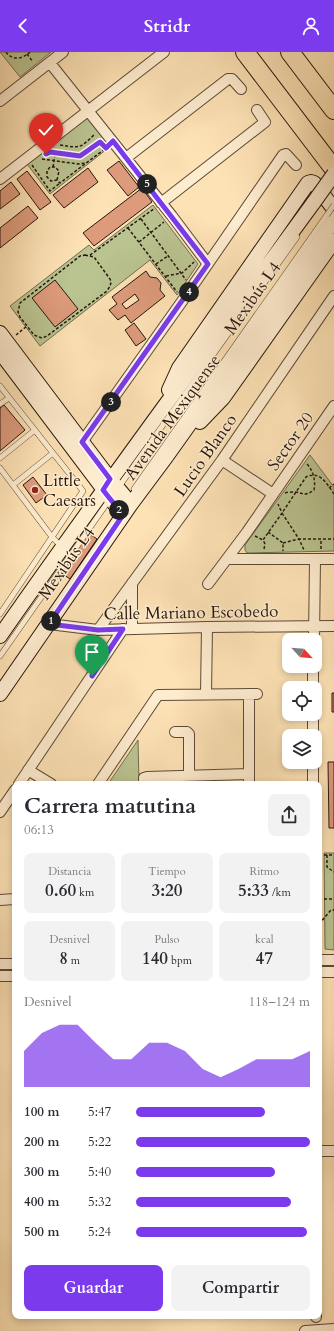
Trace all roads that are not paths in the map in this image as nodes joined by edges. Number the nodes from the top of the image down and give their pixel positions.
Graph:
1 (63, 52) edge
2 (164, 52) edge
3 (245, 52) edge
4 (290, 52) edge
5 (50, 63) junction
6 (241, 89) dead end
7 (0, 101) edge
8 (88, 110) junction
9 (257, 110) dead end
10 (334, 110) edge
11 (126, 158) junction
12 (296, 165) dead end
13 (334, 169) edge
14 (334, 174) edge
15 (0, 179) edge
16 (330, 190) dead end
17 (161, 203) junction
18 (334, 205) edge
19 (326, 210) edge
20 (300, 233) dead end
21 (334, 241) edge
22 (208, 264) junction
23 (334, 296) edge
24 (2, 342) edge
25 (0, 386) edge
26 (9, 398) junction
27 (0, 404) edge
28 (334, 406) edge
29 (158, 416) junction
30 (35, 430) junction
31 (82, 442) junction
32 (53, 453) junction
33 (166, 457) junction
34 (0, 458) edge
35 (222, 460) junction
36 (0, 468) edge
37 (13, 485) junction
38 (273, 494) junction
39 (117, 500) junction
40 (52, 537) junction
41 (101, 537) dead end
42 (62, 547) junction
43 (92, 549) dead end
44 (227, 559) junction
45 (312, 559) junction
46 (334, 559) edge
47 (132, 583) junction
48 (208, 584) dead end
49 (0, 614) edge
50 (49, 624) junction
51 (207, 626) junction
52 (314, 626) junction
53 (334, 626) edge
54 (128, 629) junction
55 (2, 630) edge
56 (98, 630) junction
57 (314, 633) edge
58 (0, 656) edge
59 (0, 694) edge
60 (206, 694) junction
61 (175, 732) dead end
62 (313, 769) edge
63 (28, 770) junction
64 (188, 776) junction
65 (249, 779) edge
66 (21, 781) edge
67 (46, 781) edge
68 (100, 781) edge
69 (144, 781) edge
70 (313, 781) edge
71 (12, 794) edge
72 (0, 812) edge
73 (12, 899) edge
74 (0, 900) edge
75 (322, 960) edge
76 (334, 960) edge
77 (0, 964) edge
78 (12, 964) edge
79 (322, 972) edge
80 (334, 972) edge
81 (0, 976) edge
82 (12, 976) edge
83 (322, 1151) edge
84 (334, 1151) edge
85 (334, 1330) edge
86 (305, 1331) edge
87 (310, 1331) edge

1 - 5 street
2 - 8 street
3 - 13 highway
4 - 10 highway
5 - 7 street
5 - 8 street
6 - 11 street
8 - 11 street
8 - 15 street
9 - 17 street
11 - 17 street
12 - 22 street
14 - 19 main road, Avenida Mexiquense, bridge
16 - 19 lane, Mexibús L4
17 - 22 street
18 - 19 lane, Mexibús L4, bridge
19 - 29 main road, Avenida Mexiquense
19 - 29 main road
19 - 33 main road, Avenida Mexiquense
19 - 39 lane, Mexibús L4
20 - 39 lane, Mexibús L4
21 - 33 main road
22 - 31 street
23 - 35 street, Lucio Blanco
24 - 31 main road
24 - 39 main road
25 - 26 lane
26 - 27 lane
26 - 30 lane
28 - 38 street, Sector 20
29 - 39 main road, Avenida Mexiquense
30 - 32 lane
30 - 34 lane
31 - 39 main road
32 - 37 lane
32 - 40 lane
33 - 39 main road, Avenida Mexiquense
35 - 38 street, Sector 20
35 - 47 street, Lucio Blanco
36 - 37 lane
37 - 40 lane
38 - 44 street, Sector 20
39 - 42 main road, Avenida Mexiquense
39 - 50 main road, Avenida Mexiquense
39 - 58 lane, Mexibús L4
40 - 42 lane
40 - 49 lane
41 - 43 lane, Mexibús L4
42 - 55 main road, Avenida Mexiquense
44 - 45 street
44 - 48 street, Sector 20
45 - 46 street
45 - 52 street
47 - 54 street
47 - 56 street, Lucio Blanco
50 - 56 street, Calle Mariano Escobedo
50 - 59 main road, Avenida Mexiquense
51 - 52 street, Calle Mariano Escobedo
51 - 54 street, Calle Mariano Escobedo
51 - 60 street
52 - 53 street, Calle Mariano Escobedo
52 - 57 street
54 - 56 street, Calle Mariano Escobedo
54 - 63 street
60 - 65 street
60 - 68 street
61 - 64 street
62 - 70 street
63 - 66 street
63 - 67 street
64 - 65 street
64 - 69 street
71 - 72 street
73 - 74 street
75 - 76 street
77 - 78 street
79 - 80 street
81 - 82 street
83 - 84 street
85 - 87 street
86 - 87 street

